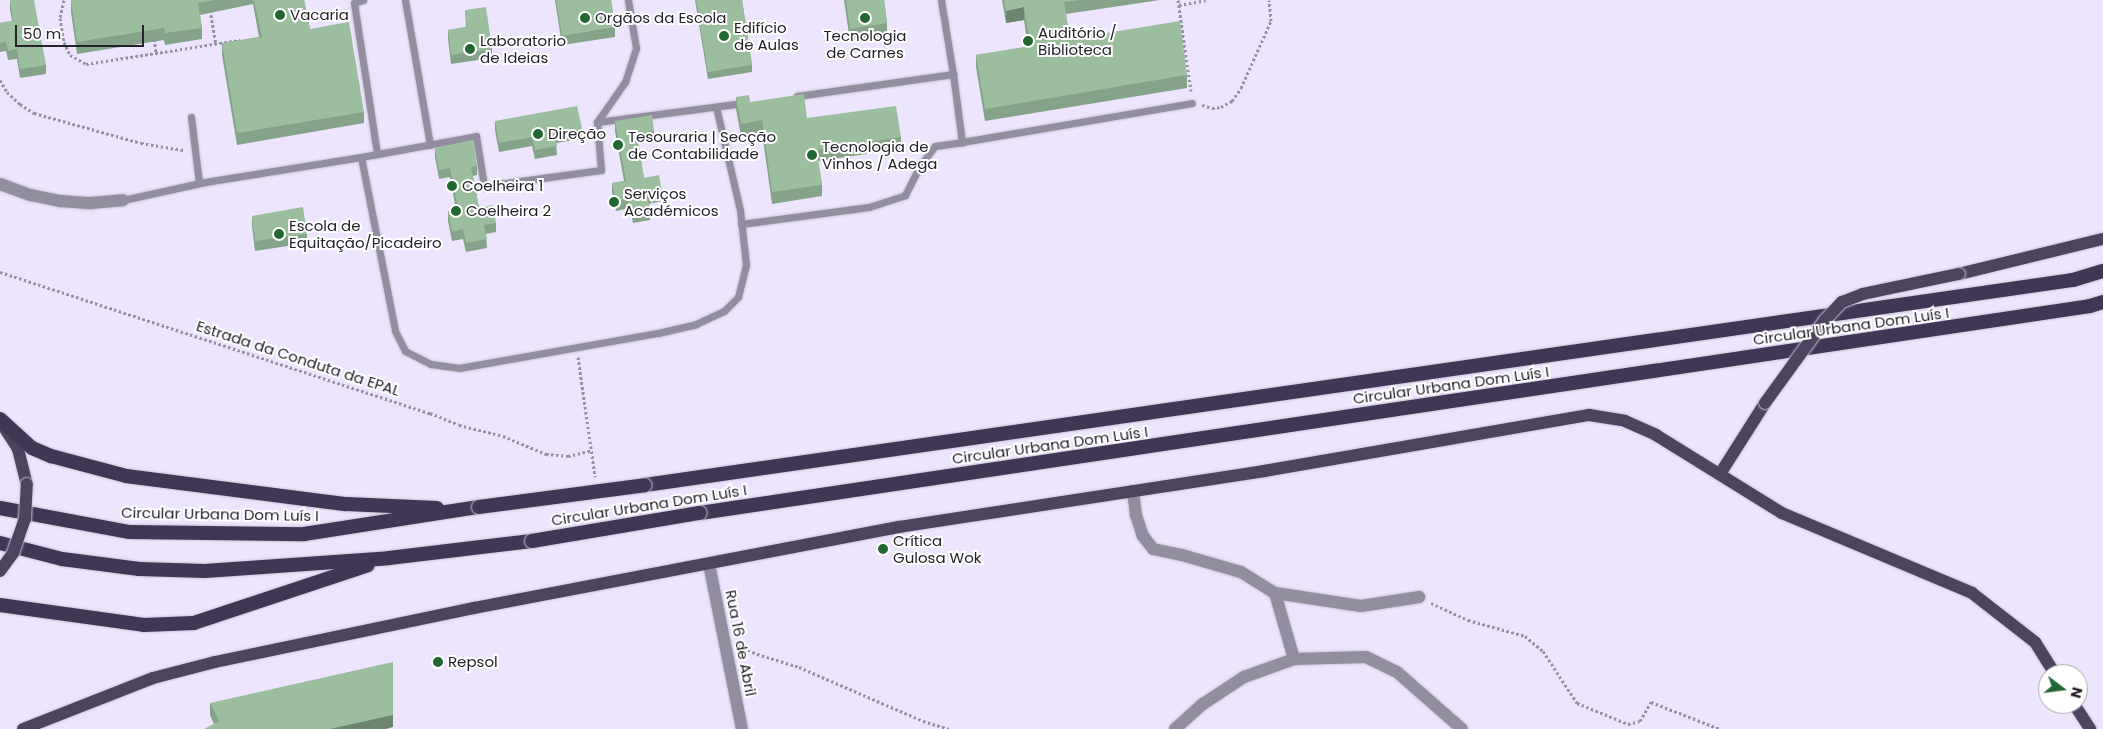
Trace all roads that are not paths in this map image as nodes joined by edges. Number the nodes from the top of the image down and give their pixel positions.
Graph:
1 (363, 0) edge
2 (405, 0) edge
3 (628, 0) edge
4 (941, 0) edge
5 (953, 74) junction
6 (792, 97) edge
7 (754, 102) edge
8 (1192, 103) road end
9 (716, 107) junction
10 (191, 117) dead end
11 (597, 122) junction
12 (962, 142) junction
13 (430, 145) junction
14 (377, 154) junction
15 (361, 157) junction
16 (199, 183) junction
17 (0, 184) edge
18 (123, 200) joint
19 (741, 224) junction
20 (2103, 239) edge
21 (2103, 271) edge
22 (2103, 302) edge
23 (0, 420) edge
24 (1720, 474) junction
25 (1133, 491) junction
26 (0, 508) edge
27 (463, 509) junction
28 (0, 542) edge
29 (389, 558) junction
30 (709, 564) junction
31 (0, 571) edge
32 (1276, 593) junction
33 (1419, 597) road end
34 (0, 605) edge
35 (1294, 659) junction
36 (2049, 664) edge
37 (2080, 714) edge
38 (23, 729) edge
39 (742, 729) edge
40 (1175, 729) edge
41 (1462, 729) edge
42 (2090, 729) edge

1 - 14 lane
2 - 13 lane
3 - 11 lane
4 - 5 lane
5 - 6 lane
5 - 12 lane
7 - 9 lane
8 - 12 lane
9 - 11 lane
9 - 19 lane
10 - 16 lane
11 - 13 lane
12 - 19 lane
13 - 14 lane
14 - 15 lane
15 - 16 lane
15 - 19 lane
16 - 18 lane
17 - 18 street
20 - 24 main road, bridge
21 - 27 highway, Circular Urbana Dom Luís I, bridge
22 - 29 highway, Circular Urbana Dom Luís I, bridge
23 - 27 highway
23 - 31 main road, bridge
24 - 25 main road
24 - 36 main road
25 - 30 main road
25 - 32 street
26 - 27 highway, Circular Urbana Dom Luís I
28 - 29 highway, Circular Urbana Dom Luís I
29 - 34 highway
30 - 38 main road
30 - 39 street, Rua 16 de Abril
32 - 33 street
32 - 35 street
35 - 40 street
35 - 41 street
37 - 42 main road

